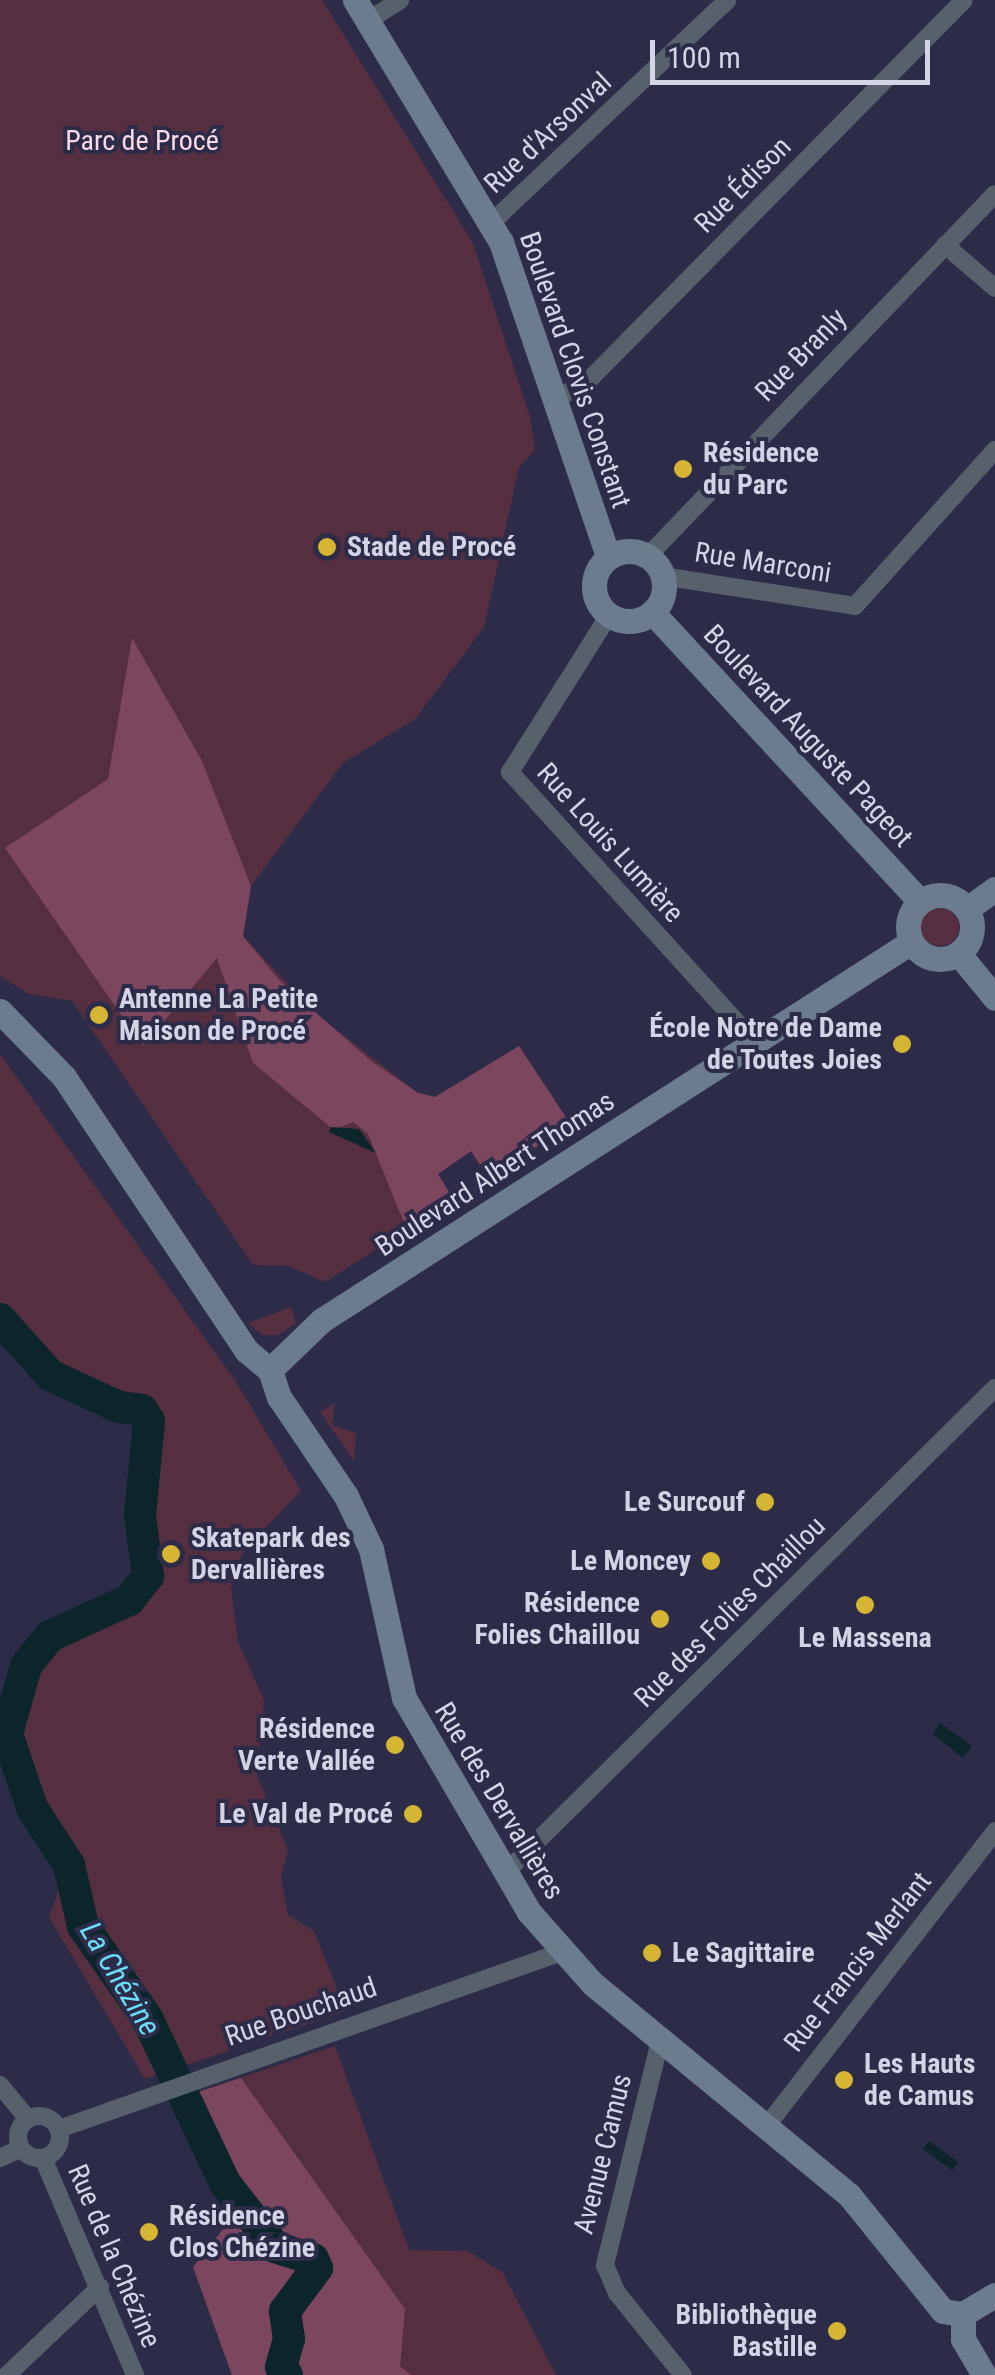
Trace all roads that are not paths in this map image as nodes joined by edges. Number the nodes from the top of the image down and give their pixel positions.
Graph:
1 (400, 0) edge
2 (728, 0) edge
3 (964, 0) edge
4 (361, 10) edge
5 (995, 194) edge
6 (491, 223) junction
7 (945, 245) junction
8 (995, 288) edge
9 (556, 400) junction
10 (995, 450) edge
11 (608, 557) junction
12 (655, 566) junction
13 (652, 612) junction
14 (609, 615) junction
15 (995, 889) edge
16 (920, 901) junction
17 (967, 909) junction
18 (912, 942) junction
19 (958, 953) junction
20 (995, 998) edge
21 (0, 1011) edge
22 (756, 1043) junction
23 (270, 1370) junction
24 (995, 1388) edge
25 (995, 1830) edge
26 (504, 1874) junction
27 (562, 1952) junction
28 (660, 2041) junction
29 (0, 2085) edge
30 (28, 2119) junction
31 (765, 2128) junction
32 (59, 2129) junction
33 (21, 2148) junction
34 (0, 2158) edge
35 (43, 2158) junction
36 (100, 2287) junction
37 (995, 2294) edge
38 (962, 2314) junction
39 (7, 2375) edge
40 (134, 2375) edge
41 (683, 2375) edge
42 (984, 2375) edge

1 - 4 street
2 - 6 street, Rue d'Arsonval
3 - 9 street, Rue Édison
4 - 6 main road, Boulevard Clovis Constant
5 - 7 street, Rue Branly
6 - 9 main road, Boulevard Clovis Constant
7 - 8 street
7 - 12 street, Rue Branly
9 - 11 main road, Boulevard Clovis Constant
10 - 12 street, Rue Marconi
11 - 12 main road
11 - 14 main road
12 - 13 main road
13 - 14 main road
13 - 16 main road, Boulevard Auguste Pageot
14 - 22 street, Rue Louis Lumière
15 - 17 main road
16 - 17 main road
16 - 18 main road
17 - 19 main road
18 - 19 main road
18 - 22 main road, Boulevard Albert Thomas
19 - 20 main road
21 - 23 main road, Rue des Dervallières
22 - 23 main road, Boulevard Albert Thomas
23 - 26 main road, Rue des Dervallières
24 - 26 street, Rue des Folies Chaillou
25 - 31 street, Rue Francis Merlant
26 - 27 main road, Rue des Dervallières
27 - 28 main road, Rue des Dervallières
27 - 32 street, Rue Bouchaud
28 - 31 main road, Rue des Dervallières
28 - 41 street, Avenue Camus
29 - 30 street
30 - 32 street
30 - 33 street
31 - 38 main road, Rue des Dervallières
32 - 35 street
33 - 34 street
33 - 35 street
35 - 36 street, Rue de la Chézine
36 - 39 street
36 - 40 street, Rue de la Chézine
37 - 38 main road
38 - 42 main road

